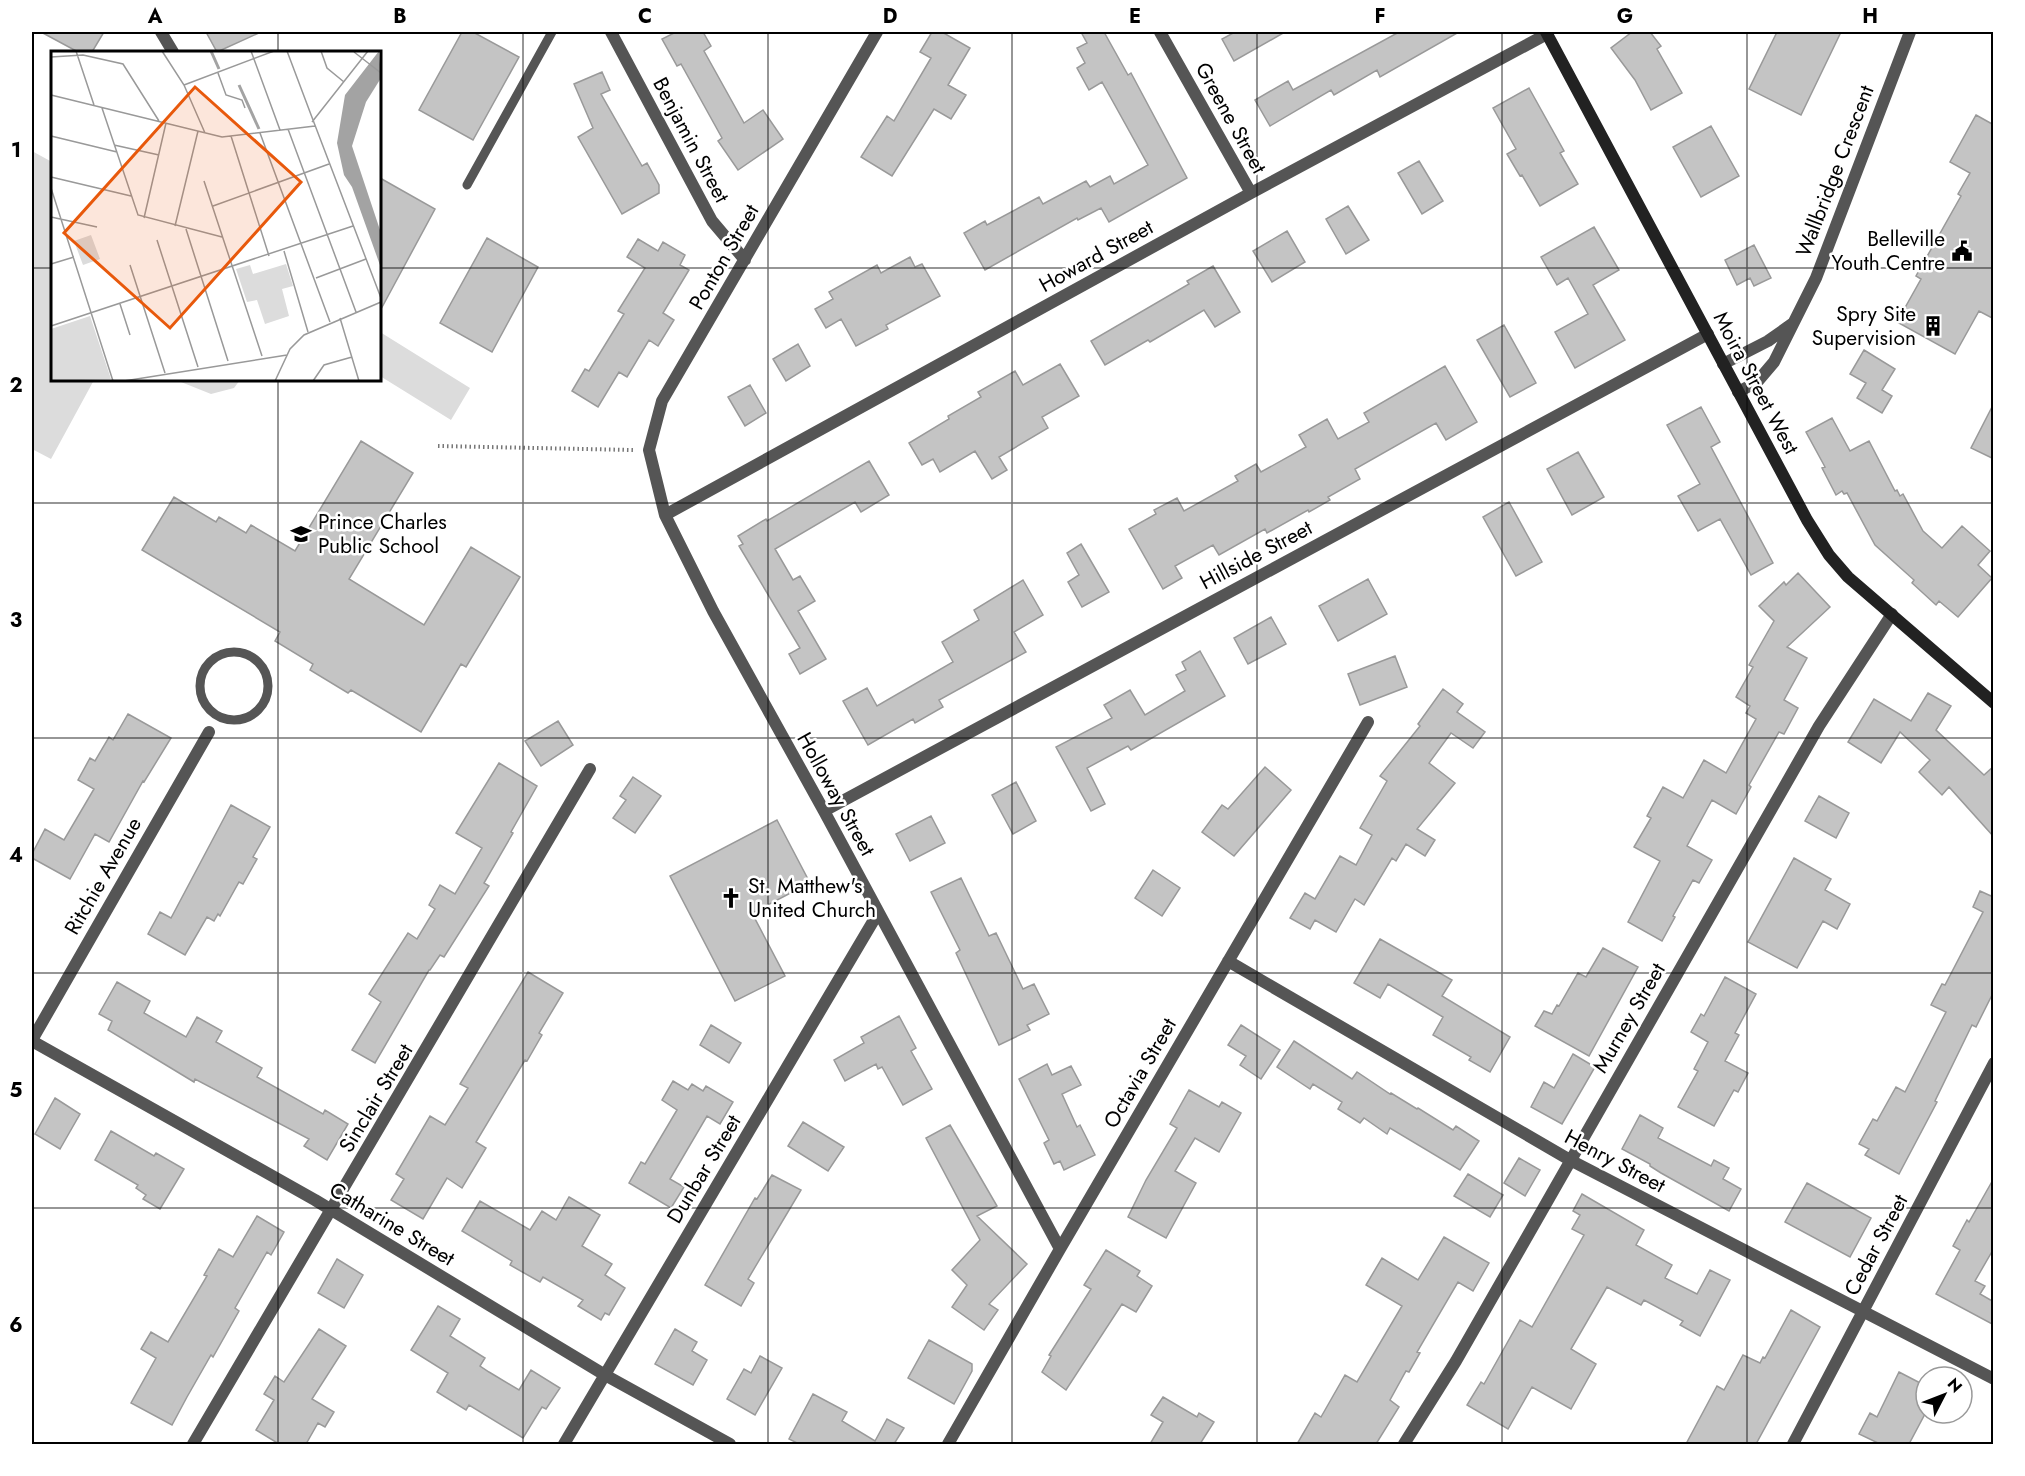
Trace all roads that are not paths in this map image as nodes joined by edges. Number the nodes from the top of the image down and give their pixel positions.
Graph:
1 (161, 32) edge
2 (552, 32) edge
3 (611, 32) edge
4 (877, 32) edge
5 (1160, 32) edge
6 (1910, 32) edge
7 (1547, 33) edge
8 (172, 51) edge
9 (467, 186) dead end
10 (1251, 193) junction
11 (745, 260) junction
12 (1793, 323) junction
13 (1708, 334) junction
14 (1723, 364) junction
15 (1738, 392) junction
16 (665, 515) junction
17 (1892, 614) junction
18 (1994, 703) edge
19 (218, 716) junction
20 (1368, 722) dead end
21 (209, 732) joint
22 (590, 769) dead end
23 (824, 811) junction
24 (878, 912) junction
25 (1228, 962) junction
26 (32, 1040) edge
27 (1994, 1063) edge
28 (1570, 1160) junction
29 (332, 1210) junction
30 (1060, 1249) junction
31 (1863, 1311) junction
32 (605, 1375) junction
33 (1994, 1379) edge
34 (193, 1444) edge
35 (564, 1444) edge
36 (730, 1444) edge
37 (948, 1444) edge
38 (1404, 1444) edge
39 (1793, 1444) edge

1 - 8 street
2 - 9 lane
3 - 11 street, Benjamin Street
4 - 11 street, Ponton Street
5 - 10 street, Greene Street
6 - 12 street, Wallbridge Crescent
7 - 10 street, Howard Street
7 - 13 main road, Moira Street West
10 - 16 street, Howard Street
11 - 16 street, Ponton Street
12 - 14 street, Wallbridge Crescent
12 - 15 street, Wallbridge Crescent
13 - 14 main road, Moira Street West
13 - 23 street, Hillside Street
14 - 15 main road, Moira Street West
15 - 17 main road, Moira Street West
16 - 23 street, Holloway Street
17 - 18 main road, Moira Street West
17 - 28 street, Murney Street
19 - 19 lane
19 - 21 lane
20 - 25 street, Octavia Street
21 - 26 street, Ritchie Avenue
22 - 29 street, Sinclair Street
23 - 24 street, Holloway Street
24 - 30 street, Holloway Street
24 - 32 street, Dunbar Street
25 - 28 street, Henry Street
25 - 30 street, Octavia Street
26 - 29 street, Catharine Street
27 - 31 street, Cedar Street
28 - 31 street, Henry Street
28 - 38 street, Murney Street
29 - 32 street, Catharine Street
29 - 34 street, Sinclair Street
30 - 37 street, Octavia Street
31 - 33 street, Henry Street
31 - 39 street, Cedar Street
32 - 35 street, Dunbar Street
32 - 36 street, Catharine Street

